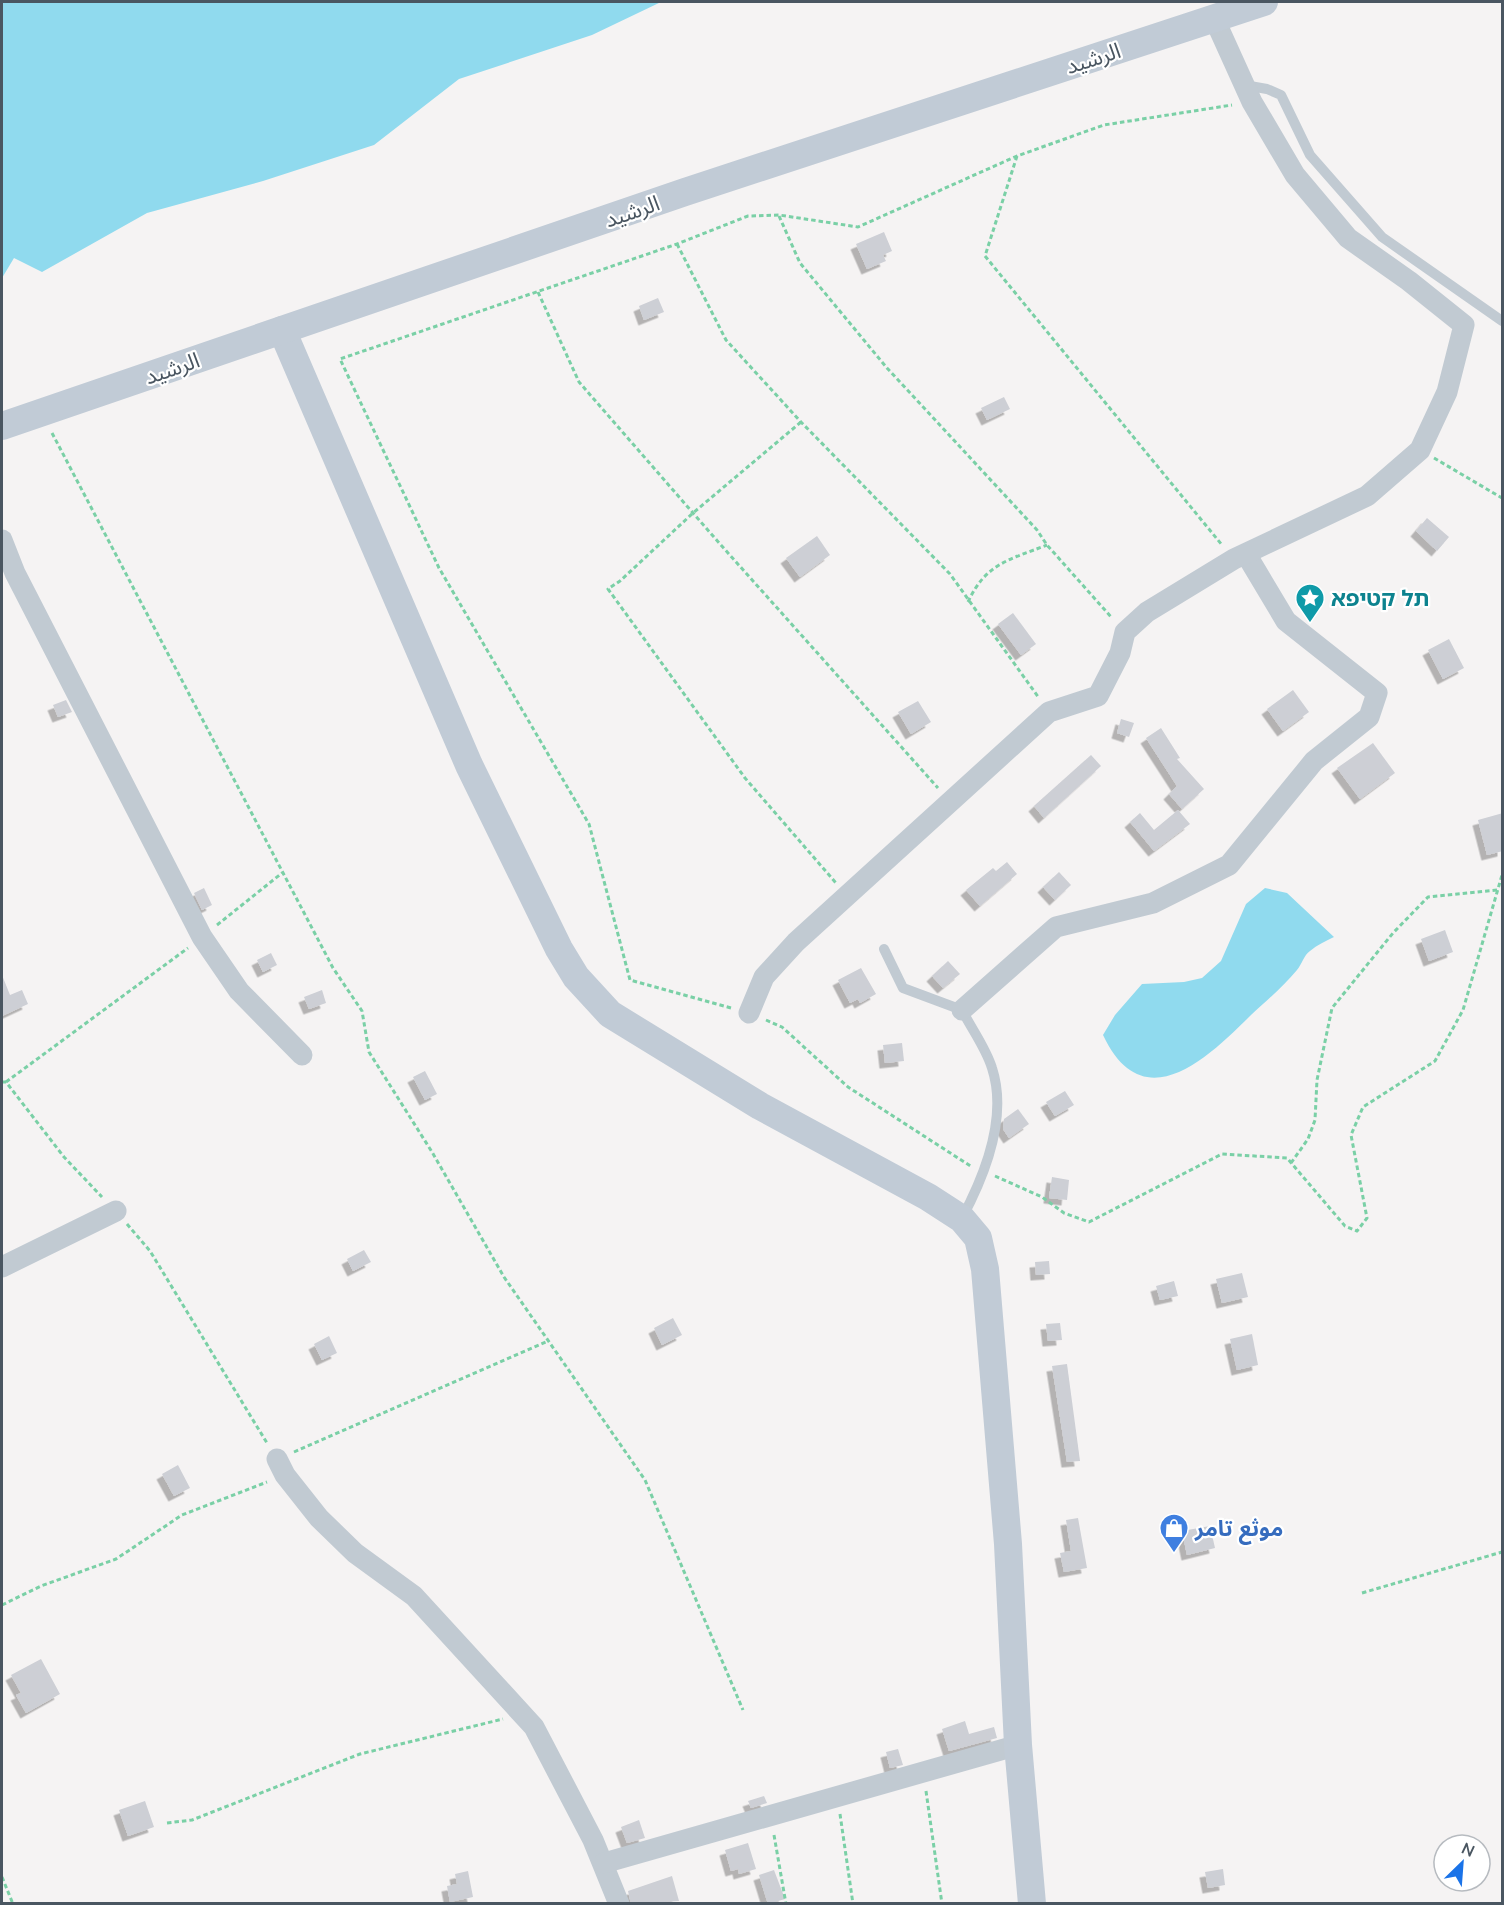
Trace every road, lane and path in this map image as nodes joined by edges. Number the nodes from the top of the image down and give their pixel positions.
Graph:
1 (1264, 2) edge
2 (1214, 18) junction
3 (1248, 94) junction
4 (1017, 156) junction
5 (779, 215) junction
6 (677, 244) junction
7 (537, 291) junction
8 (1503, 321) edge
9 (282, 330) junction
10 (42, 413) junction
11 (801, 422) junction
12 (2, 426) edge
13 (1420, 450) junction
14 (1503, 498) edge
15 (693, 513) junction
16 (2, 540) edge
17 (1047, 545) junction
18 (1240, 556) junction
19 (968, 602) junction
20 (1125, 632) junction
21 (1049, 711) junction
22 (950, 803) junction
23 (282, 873) junction
24 (1503, 874) edge
25 (1497, 890) junction
26 (848, 896) junction
27 (202, 937) junction
28 (884, 949) dead end
29 (962, 1010) junction
30 (749, 1013) junction
31 (302, 1055) dead end
32 (4, 1082) edge
33 (1291, 1162) junction
34 (984, 1172) junction
35 (116, 1211) junction
36 (962, 1219) junction
37 (2, 1267) edge
38 (548, 1341) junction
39 (281, 1467) junction
40 (1503, 1552) edge
41 (1362, 1593) dead end
42 (2, 1605) edge
43 (743, 1710) dead end
44 (522, 1714) junction
45 (1018, 1745) junction
46 (923, 1772) junction
47 (838, 1798) junction
48 (771, 1815) junction
49 (167, 1823) dead end
50 (604, 1863) junction
51 (2, 1877) edge
52 (13, 1904) edge
53 (619, 1904) edge
54 (786, 1904) edge
55 (853, 1904) edge
56 (942, 1904) edge
57 (1032, 1904) edge

1 - 2 street, الرشيد
2 - 3 street
2 - 9 street, الرشيد
3 - 4 path
3 - 8 lane
3 - 13 street
4 - 5 path
4 - 18 path
5 - 6 path
5 - 17 path
6 - 7 path
6 - 11 path
7 - 15 path
7 - 30 path
9 - 10 street, الرشيد
9 - 36 street
10 - 12 street, الرشيد
10 - 23 path
11 - 15 path
11 - 19 path
13 - 14 path
13 - 18 street
15 - 22 path
15 - 26 path
16 - 27 street
17 - 19 path
17 - 20 path
18 - 20 street
18 - 29 street
19 - 21 path
20 - 21 street
21 - 22 street
22 - 26 street
23 - 27 path
23 - 38 path
24 - 25 path
25 - 33 path
25 - 33 path
26 - 30 street
27 - 31 street
27 - 32 path
28 - 29 lane
29 - 34 lane
30 - 34 path
32 - 35 path
33 - 34 path
34 - 36 lane
35 - 37 street
35 - 39 path
36 - 45 street
38 - 39 path
38 - 43 path
39 - 42 path
39 - 44 street
40 - 41 path
44 - 49 path
44 - 50 street
45 - 46 street
45 - 57 street
46 - 47 street
46 - 56 path
47 - 48 street
47 - 55 path
48 - 50 street
48 - 54 path
50 - 53 street
51 - 52 path

